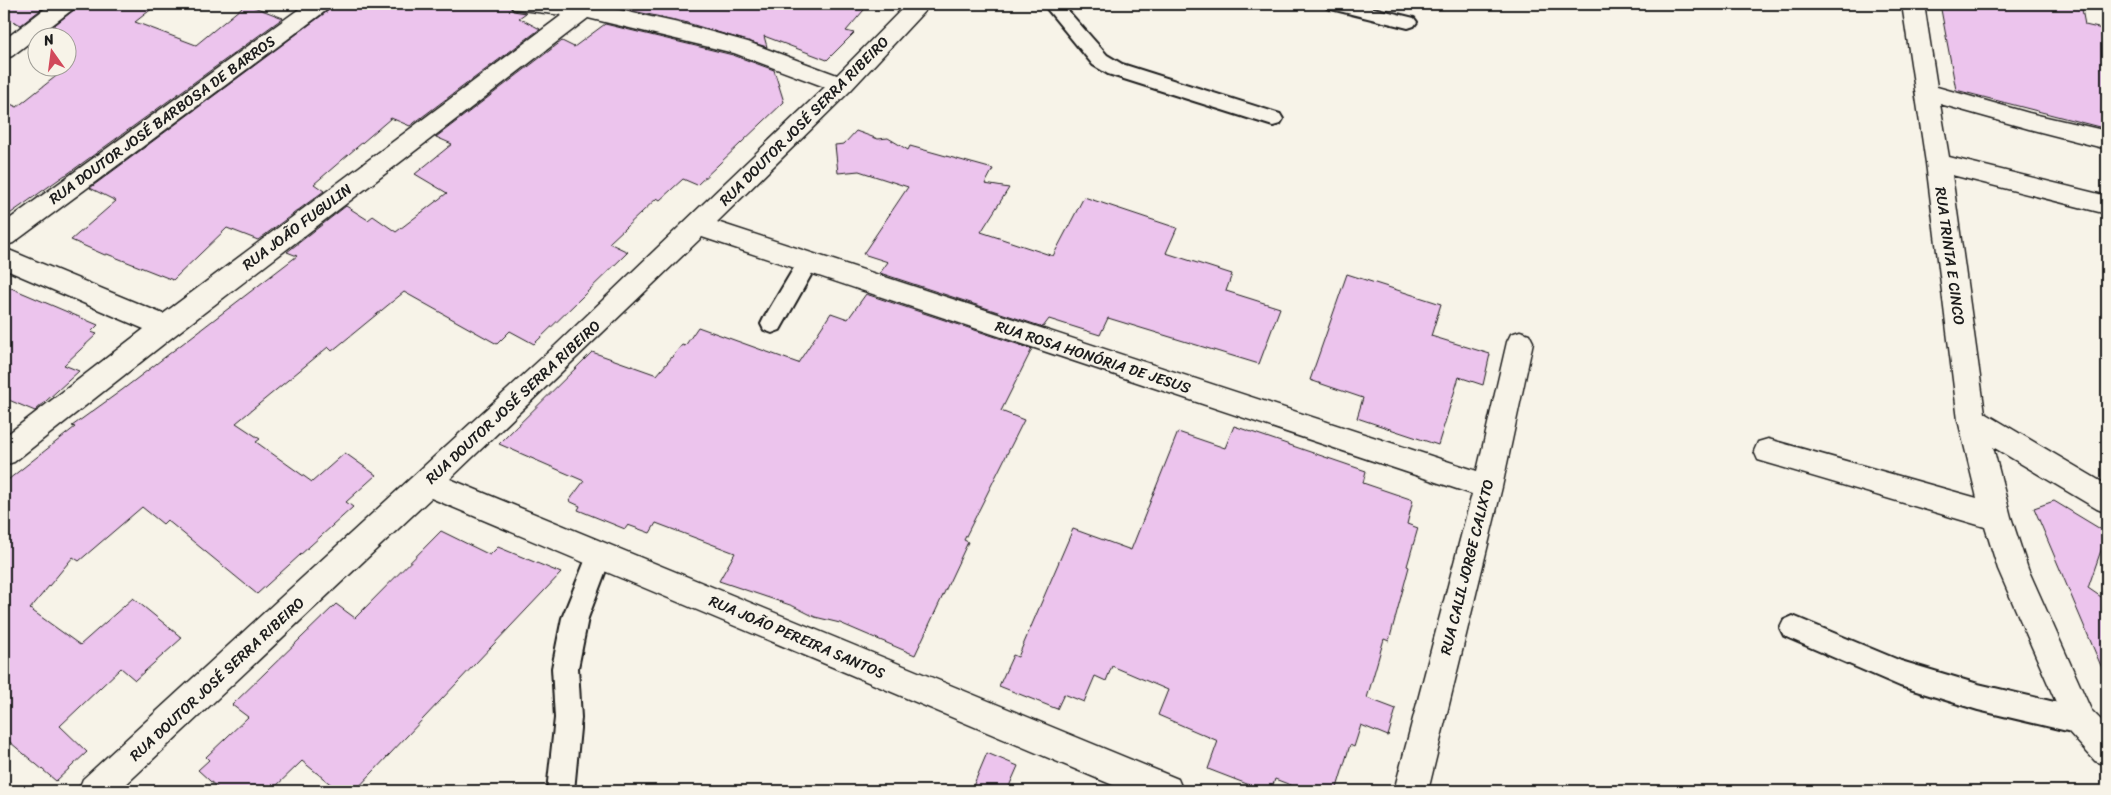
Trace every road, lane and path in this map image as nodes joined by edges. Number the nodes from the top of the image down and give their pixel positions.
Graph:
1 (65, 4) edge
2 (320, 4) edge
3 (521, 4) edge
4 (920, 4) edge
5 (1052, 4) edge
6 (1333, 4) edge
7 (1913, 4) edge
8 (588, 7) edge
9 (1408, 22) dead end
10 (4, 51) edge
11 (842, 85) junction
12 (1927, 92) junction
13 (1273, 119) dead end
14 (2107, 140) edge
15 (1938, 163) junction
16 (2107, 205) edge
17 (699, 226) junction
18 (4, 236) edge
19 (4, 258) edge
20 (808, 262) junction
21 (772, 324) dead end
22 (166, 327) junction
23 (1520, 342) dead end
24 (1972, 420) junction
25 (1768, 451) dead end
26 (4, 453) edge
27 (428, 482) junction
28 (1488, 487) junction
29 (2107, 500) edge
30 (1996, 518) junction
31 (600, 554) junction
32 (1793, 628) dead end
33 (2080, 721) junction
34 (2107, 749) edge
35 (95, 791) edge
36 (560, 791) edge
37 (1166, 791) edge
38 (1411, 791) edge

1 - 10 street
2 - 18 street, RUA DOUTOR JOSÉ BARBOSA DE BARROS
3 - 8 street
4 - 11 street, RUA DOUTOR JOSÉ SERRA RIBEIRO
5 - 13 lane
6 - 9 lane
7 - 12 street, RUA TRINTA E CINCO
8 - 11 street
8 - 22 street, RUA JOÃO FUGULIN
11 - 17 street, RUA DOUTOR JOSÉ SERRA RIBEIRO
12 - 14 street
12 - 15 street, RUA TRINTA E CINCO
15 - 16 street
15 - 24 street, RUA TRINTA E CINCO
17 - 20 street, RUA ROSA HONÓRIA DE JESUS
17 - 27 street, RUA DOUTOR JOSÉ SERRA RIBEIRO
19 - 22 street
20 - 21 lane
20 - 28 street, RUA ROSA HONÓRIA DE JESUS
22 - 26 street, RUA JOÃO FUGULIN
23 - 28 street, RUA CALIL JORGE CALIXTO
24 - 29 street
24 - 30 street, RUA TRINTA E CINCO
25 - 30 street
27 - 31 street, RUA JOÃO PEREIRA SANTOS
27 - 35 street, RUA DOUTOR JOSÉ SERRA RIBEIRO
28 - 38 street, RUA CALIL JORGE CALIXTO
30 - 33 street, RUA TRINTA E CINCO
31 - 36 lane
31 - 37 street, RUA JOÃO PEREIRA SANTOS
32 - 33 lane
33 - 34 street

